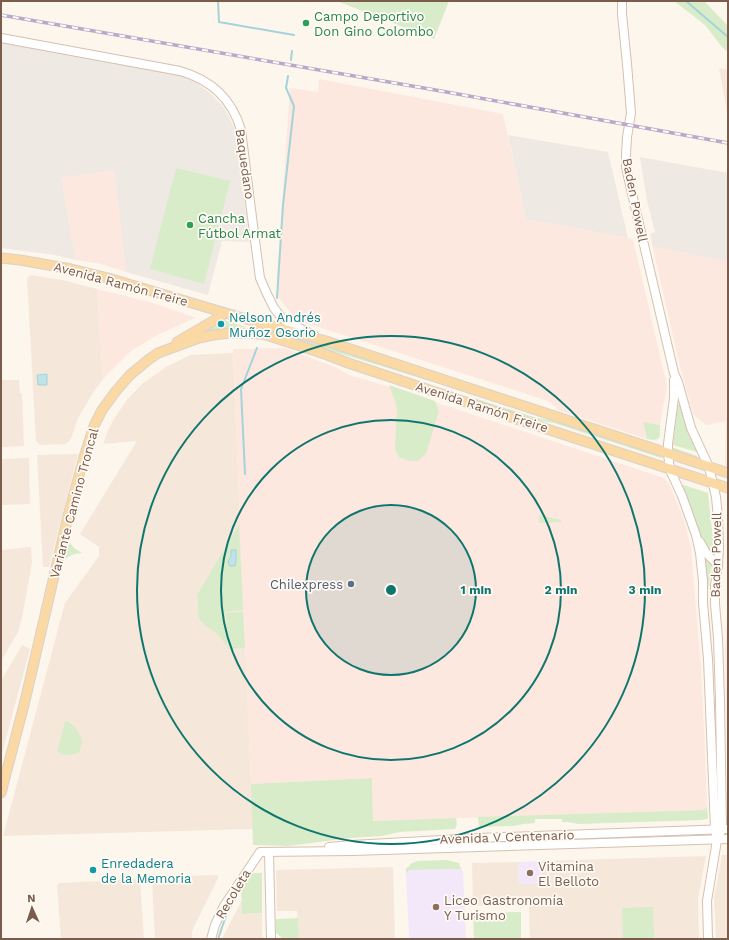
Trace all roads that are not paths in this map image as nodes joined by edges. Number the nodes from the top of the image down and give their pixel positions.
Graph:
1 (622, 1) edge
2 (1, 38) edge
3 (1, 258) edge
4 (225, 313) junction
5 (239, 317) junction
6 (326, 341) junction
7 (158, 353) junction
8 (322, 353) junction
9 (674, 373) junction
10 (668, 454) junction
11 (709, 467) junction
12 (670, 470) junction
13 (728, 473) edge
14 (713, 484) junction
15 (728, 488) edge
16 (696, 534) junction
17 (718, 565) junction
18 (718, 641) junction
19 (709, 654) junction
20 (720, 701) junction
21 (1, 793) edge
22 (722, 829) edge
23 (728, 839) edge
24 (717, 840) junction
25 (260, 852) joint
26 (269, 852) junction
27 (286, 852) junction
28 (272, 938) edge
29 (211, 939) edge
30 (708, 939) edge

1 - 9 main road, Baden Powell
2 - 6 main road, Baquedano
3 - 4 main road, Avenida Ramón Freire
4 - 5 main road, Avenida Ramón Freire
4 - 7 main road
5 - 6 main road, Avenida Ramón Freire
5 - 8 main road, Avenida Ramón Freire
6 - 10 main road, Avenida Ramón Freire
7 - 8 main road, Variante Camino Troncal
7 - 21 main road, Variante Camino Troncal
8 - 12 main road, Avenida Ramón Freire
9 - 10 main road, Baden Powell
9 - 11 main road, Baden Powell
10 - 11 main road, Avenida Ramón Freire
10 - 12 main road, Baden Powell
11 - 13 main road, Avenida Ramón Freire
11 - 14 main road, Baden Powell
12 - 14 main road, Avenida Ramón Freire
12 - 16 main road, Baden Powell
14 - 15 main road, Avenida Ramón Freire
14 - 17 main road, Baden Powell
16 - 17 main road
16 - 19 main road, Baden Powell
17 - 18 main road, Baden Powell
18 - 19 main road
18 - 20 main road, Baden Powell
19 - 20 main road
19 - 22 main road, Baden Powell
20 - 22 main road, Baden Powell
22 - 24 main road, Baden Powell
22 - 27 main road, Avenida V Centenario
23 - 24 main road, Avenida V Centenario
24 - 27 main road, Avenida V Centenario
24 - 30 main road, Baden Powell
25 - 26 main road, Avenida V Centenario
25 - 29 main road, Recoleta
26 - 27 main road, Avenida V Centenario
26 - 28 main road

